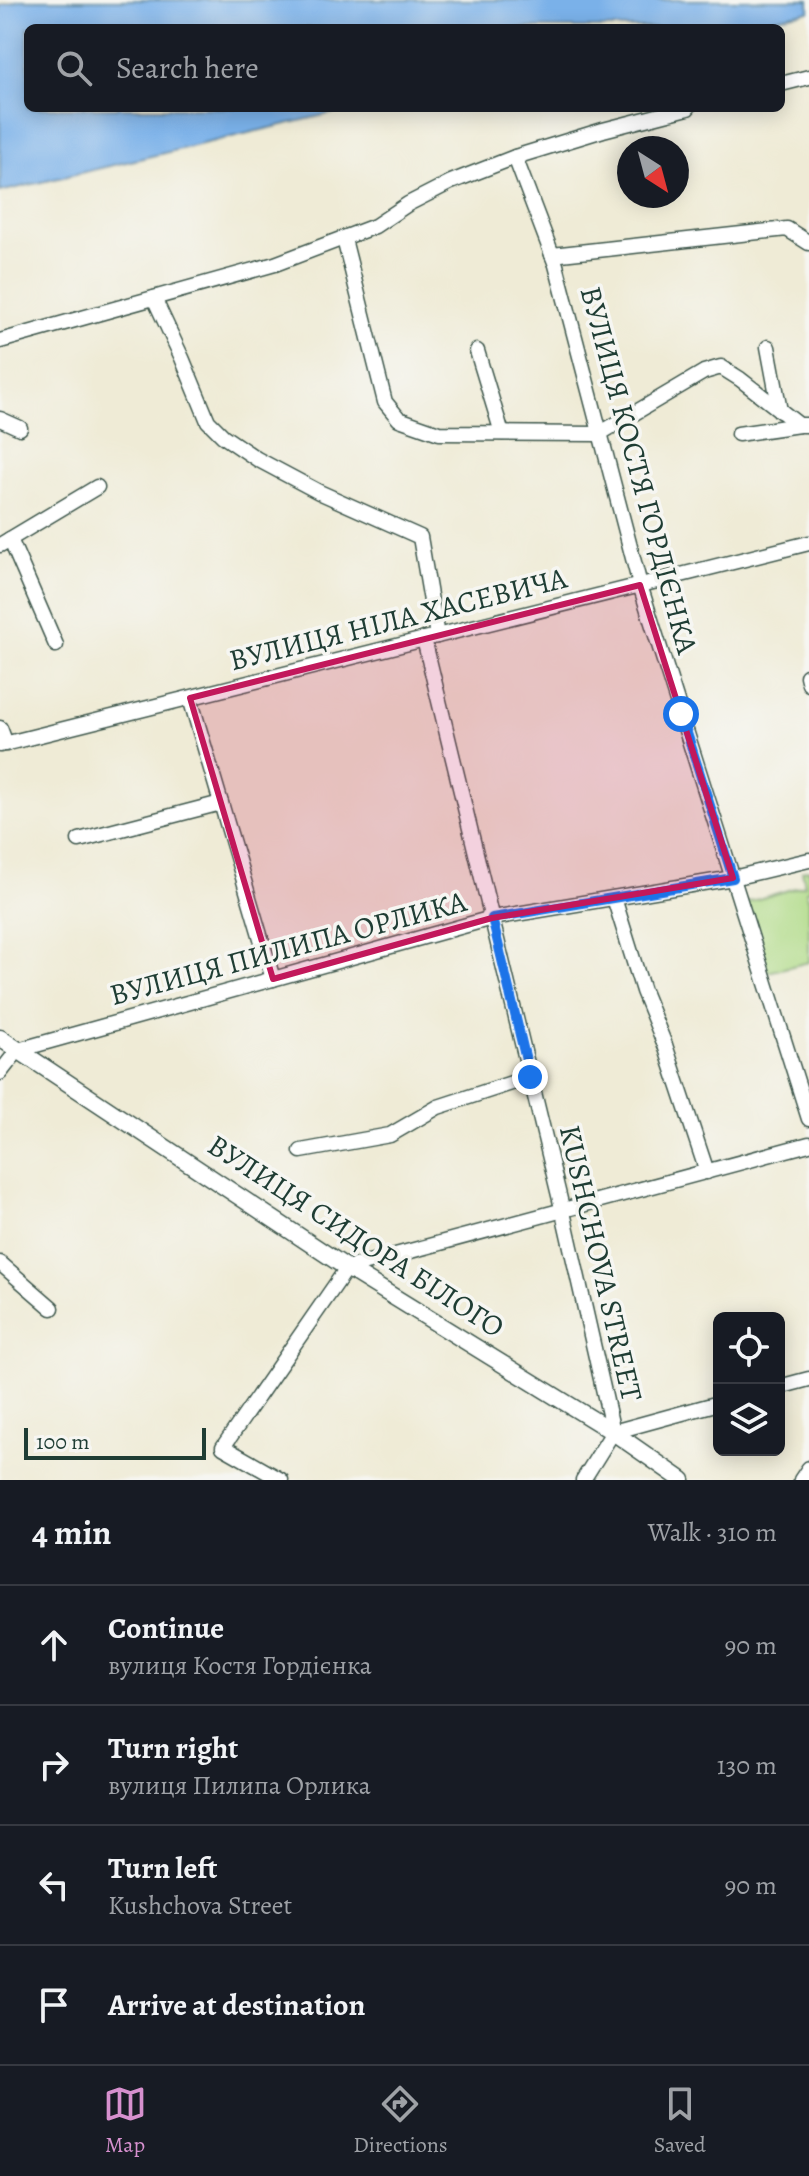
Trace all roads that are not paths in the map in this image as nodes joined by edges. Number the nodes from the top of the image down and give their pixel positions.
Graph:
1 (809, 77) edge
2 (785, 83) edge
3 (673, 112) edge
4 (515, 157) junction
5 (344, 239) junction
6 (809, 243) edge
7 (552, 255) junction
8 (154, 298) junction
9 (0, 341) edge
10 (768, 347) dead end
11 (477, 351) dead end
12 (780, 411) junction
13 (0, 419) edge
14 (804, 425) edge
15 (20, 428) dead end
16 (502, 433) junction
17 (599, 434) junction
18 (738, 434) dead end
19 (97, 487) dead end
20 (5, 542) edge
21 (809, 543) edge
22 (640, 585) junction
23 (431, 638) junction
24 (56, 645) dead end
25 (190, 698) junction
26 (0, 728) edge
27 (3, 745) edge
28 (221, 803) junction
29 (79, 840) dead end
30 (809, 860) edge
31 (733, 878) junction
32 (614, 898) junction
33 (492, 918) junction
34 (273, 979) junction
35 (0, 1038) edge
36 (18, 1050) junction
37 (0, 1073) edge
38 (530, 1077) junction
39 (809, 1119) edge
40 (809, 1144) edge
41 (301, 1151) dead end
42 (707, 1172) junction
43 (563, 1212) junction
44 (0, 1263) edge
45 (347, 1268) junction
46 (52, 1308) dead end
47 (809, 1379) edge
48 (785, 1385) edge
49 (713, 1405) edge
50 (613, 1432) junction
51 (809, 1468) edge
52 (281, 1480) edge
53 (583, 1480) edge
54 (682, 1480) edge
55 (801, 1480) edge

1 - 2 street
3 - 4 street
4 - 5 street
4 - 7 street, ВУЛИЦЯ КОСТЯ ГОРДІЄНКА
5 - 8 street
5 - 16 street
6 - 7 street
7 - 17 street, ВУЛИЦЯ КОСТЯ ГОРДІЄНКА
8 - 9 street
8 - 23 street, KUSHCHOVA STREET
10 - 12 street
11 - 16 street
12 - 14 street
12 - 17 street
13 - 15 street
14 - 18 street
16 - 17 street
17 - 22 street, ВУЛИЦЯ КОСТЯ ГОРДІЄНКА
19 - 20 street
20 - 24 street
21 - 22 street, ВУЛИЦЯ НІЛА ХАСЕВИЧА
22 - 23 street, ВУЛИЦЯ НІЛА ХАСЕВИЧА
22 - 31 street, ВУЛИЦЯ КОСТЯ ГОРДІЄНКА
23 - 25 street, ВУЛИЦЯ НІЛА ХАСЕВИЧА
23 - 33 street, KUSHCHOVA STREET
25 - 27 street, ВУЛИЦЯ НІЛА ХАСЕВИЧА
25 - 28 street
26 - 27 street
28 - 29 street
28 - 34 street
30 - 31 street, ВУЛИЦЯ ПИЛИПА ОРЛИКА
31 - 32 street, ВУЛИЦЯ ПИЛИПА ОРЛИКА
31 - 39 street, ВУЛИЦЯ КОСТЯ ГОРДІЄНКА
32 - 33 street, ВУЛИЦЯ ПИЛИПА ОРЛИКА
32 - 42 street
33 - 34 street, ВУЛИЦЯ ПИЛИПА ОРЛИКА
33 - 38 street, KUSHCHOVA STREET
34 - 36 street, ВУЛИЦЯ ПИЛИПА ОРЛИКА
35 - 36 street, ВУЛИЦЯ СИДОРА БІЛОГО
36 - 37 street
36 - 45 street, ВУЛИЦЯ СИДОРА БІЛОГО
38 - 41 street
38 - 43 street, KUSHCHOVA STREET
40 - 42 street
42 - 43 street
43 - 45 street
43 - 50 street, KUSHCHOVA STREET
44 - 46 street
45 - 50 street, ВУЛИЦЯ СИДОРА БІЛОГО
45 - 52 street
47 - 48 street
49 - 50 street
50 - 53 street
50 - 54 street, ВУЛИЦЯ СИДОРА БІЛОГО
51 - 55 street

